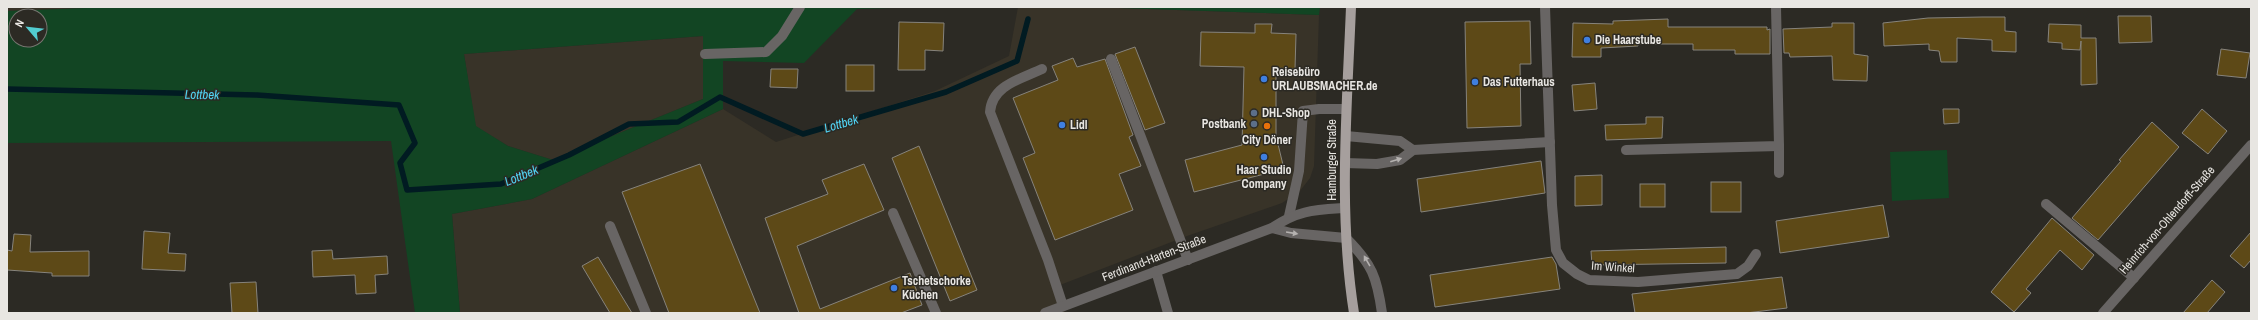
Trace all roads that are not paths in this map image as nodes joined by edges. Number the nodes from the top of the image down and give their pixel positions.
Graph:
1 (800, 7) edge
2 (1351, 7) edge
3 (1545, 7) edge
4 (1776, 7) edge
5 (705, 54) dead end
6 (1111, 59) dead end
7 (1042, 70) dead end
8 (1346, 109) junction
9 (1346, 136) junction
10 (1550, 142) junction
11 (2251, 145) edge
12 (1779, 146) junction
13 (1412, 150) junction
14 (1626, 150) dead end
15 (1345, 163) junction
16 (1779, 173) dead end
17 (2046, 204) dead end
18 (1345, 208) junction
19 (893, 213) dead end
20 (1289, 216) junction
21 (610, 226) dead end
22 (1272, 228) junction
23 (1346, 238) junction
24 (1756, 254) dead end
25 (1188, 260) junction
26 (1156, 271) junction
27 (2134, 278) junction
28 (1063, 306) junction
29 (646, 313) edge
30 (936, 313) edge
31 (1045, 313) edge
32 (1168, 313) edge
33 (1354, 313) edge
34 (1382, 313) edge
35 (2103, 313) edge

1 - 5 street
2 - 8 main road, Hamburger Straße
3 - 10 street, Im Winkel
4 - 12 street
6 - 25 street
7 - 28 street
8 - 9 main road, Hamburger Straße
8 - 20 street
9 - 13 street
9 - 15 main road, Hamburger Straße
10 - 13 street
10 - 24 street, Im Winkel
11 - 27 street, Heinrich-von-Ohlendorff-Straße
12 - 14 street
12 - 16 street
15 -> 13 street
15 - 18 main road, Hamburger Straße
17 - 27 street
18 - 20 street, Ferdinand-Harten-Straße
18 - 23 main road, Hamburger Straße
19 - 30 street
20 - 22 street, Ferdinand-Harten-Straße
21 - 29 street
22 -> 23 street
22 - 25 street, Ferdinand-Harten-Straße
23 - 33 main road, Hamburger Straße
34 -> 23 street
25 - 26 street, Ferdinand-Harten-Straße
26 - 28 street, Ferdinand-Harten-Straße
26 - 32 street
27 - 35 street, Heinrich-von-Ohlendorff-Straße
28 - 31 street, Ferdinand-Harten-Straße

